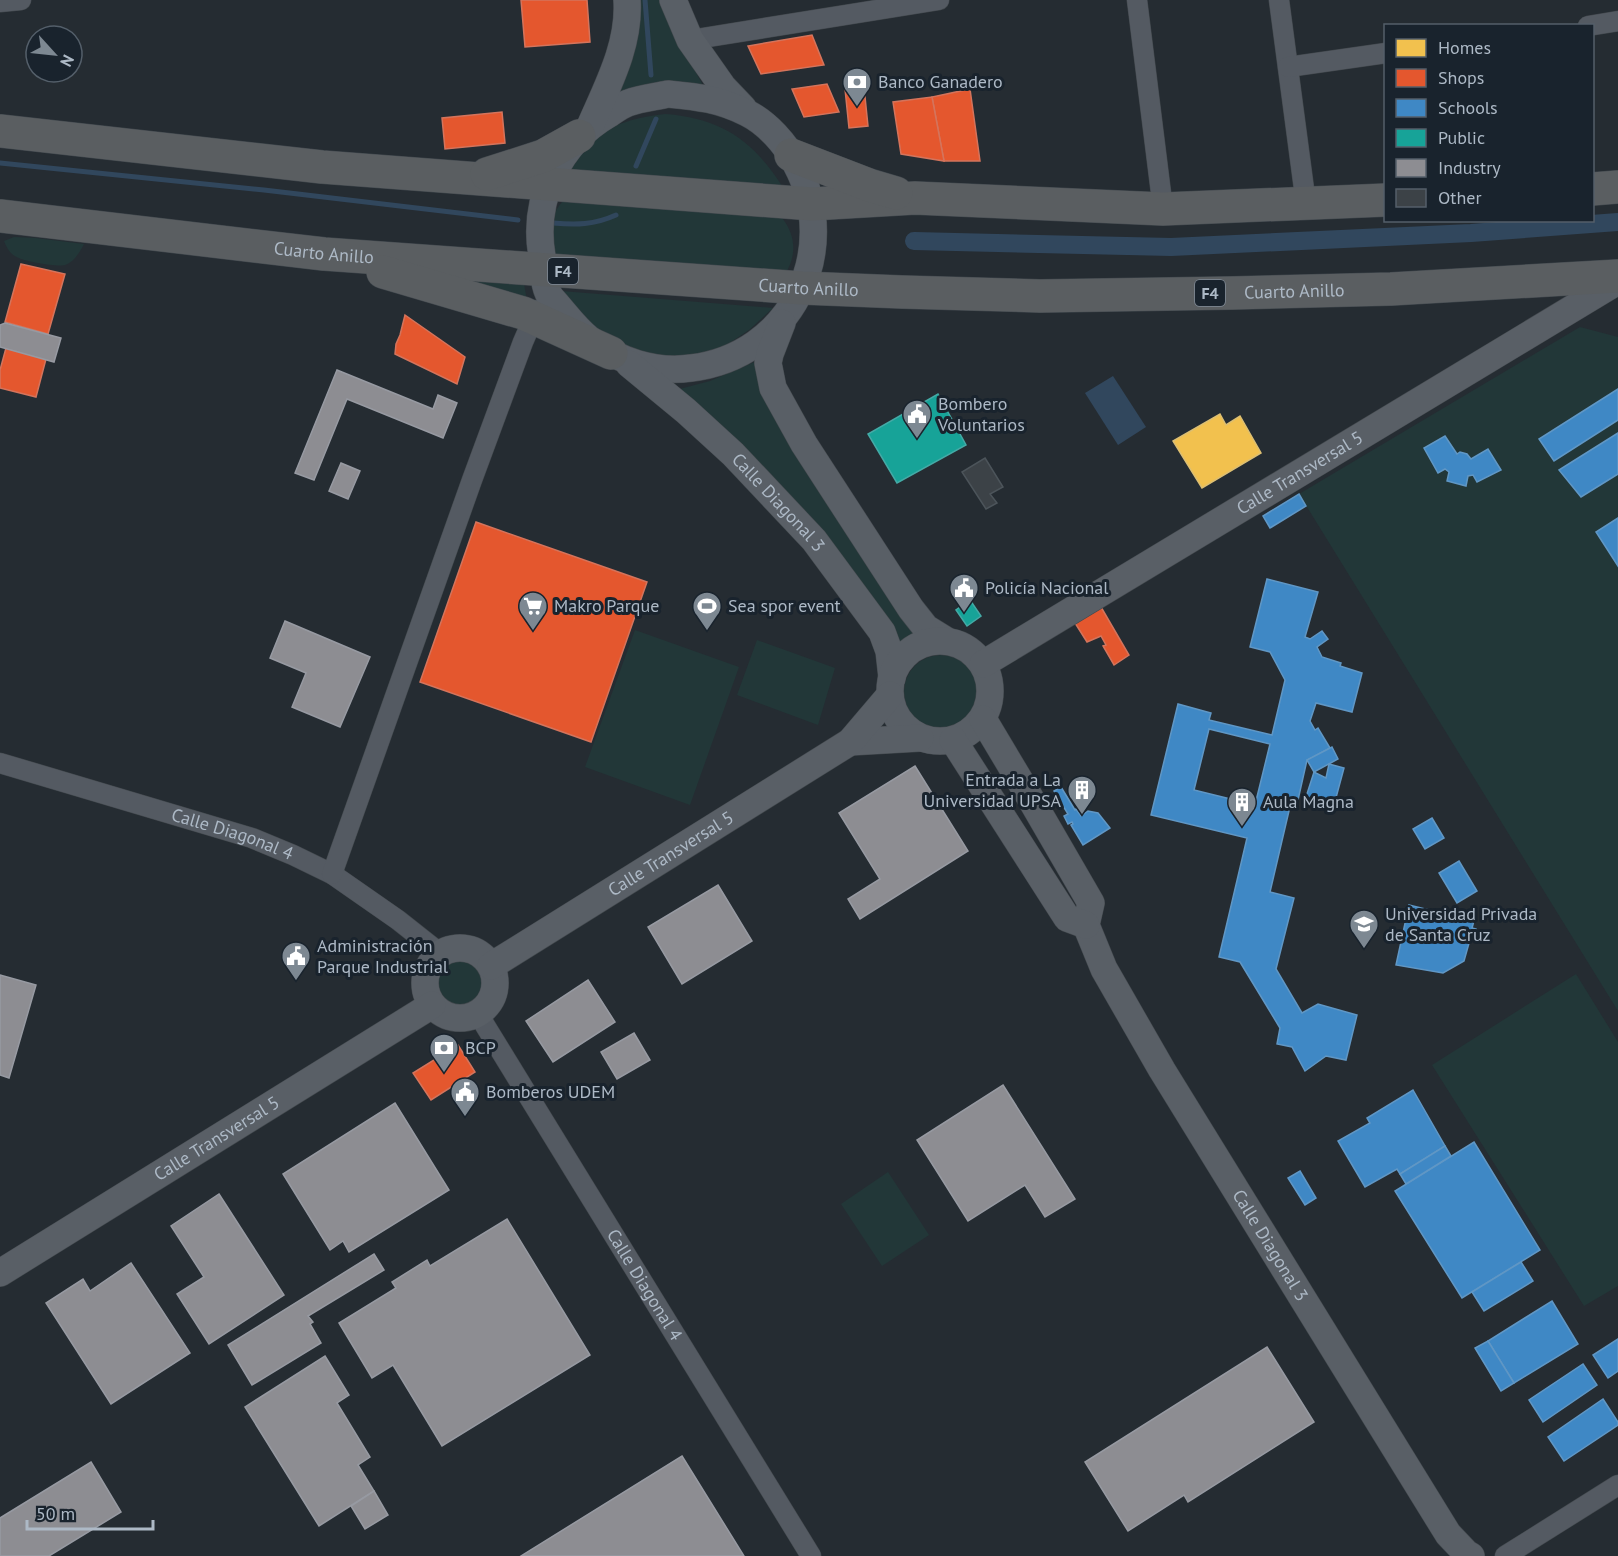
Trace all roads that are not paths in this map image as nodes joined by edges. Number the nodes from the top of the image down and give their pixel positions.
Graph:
1 (21, 0) edge
2 (627, 0) edge
3 (673, 0) edge
4 (939, 0) edge
5 (1137, 0) edge
6 (1279, 0) edge
7 (0, 2) edge
8 (1618, 21) edge
9 (1594, 25) edge
10 (690, 40) junction
11 (1384, 53) edge
12 (1288, 67) junction
13 (748, 113) junction
14 (0, 130) edge
15 (585, 130) junction
16 (791, 155) junction
17 (470, 179) junction
18 (548, 185) junction
19 (1618, 187) edge
20 (1594, 189) edge
21 (915, 198) junction
22 (1384, 201) edge
23 (812, 204) junction
24 (1306, 204) junction
25 (1163, 209) junction
26 (0, 216) edge
27 (324, 254) junction
28 (1618, 276) edge
29 (1618, 281) edge
30 (802, 288) junction
31 (541, 294) junction
32 (785, 317) junction
33 (616, 356) junction
34 (947, 641) junction
35 (983, 664) junction
36 (891, 686) junction
37 (983, 719) junction
38 (920, 738) junction
39 (953, 740) junction
40 (850, 742) junction
41 (0, 763) edge
42 (1058, 846) junction
43 (1032, 862) junction
44 (332, 874) junction
45 (1086, 925) junction
46 (441, 954) junction
47 (491, 966) junction
48 (432, 1005) junction
49 (478, 1014) junction
50 (0, 1273) edge
51 (1618, 1485) edge
52 (811, 1556) edge
53 (1471, 1556) edge
54 (1505, 1556) edge

1 - 7 street
2 - 15 main road
3 - 10 main road
4 - 10 street
5 - 25 street
6 - 12 street
8 - 9 street
10 - 13 main road
11 - 12 street
12 - 24 street
13 - 15 main road
13 - 16 main road
14 - 17 highway
15 - 17 highway
15 - 18 main road
16 - 21 highway
16 - 23 main road
17 - 18 highway
18 - 23 highway
18 - 31 main road
19 - 20 highway
21 - 23 highway
21 - 25 highway
22 - 24 highway
23 - 30 main road
24 - 25 highway
26 - 27 highway, Cuarto Anillo / F4
27 - 31 highway
27 - 31 highway, Cuarto Anillo / F4
28 - 30 highway, Cuarto Anillo / F4
29 - 35 main road, Calle Transversal 5
30 - 31 highway, Cuarto Anillo / F4
30 - 32 main road
31 - 33 highway
31 - 44 street
32 - 33 main road
32 - 34 main road
33 - 36 main road, Calle Diagonal 3
34 - 35 main road
34 - 36 main road
35 - 37 main road
36 - 38 main road
36 - 40 main road, Calle Transversal 5
37 - 39 main road
37 - 42 main road, Calle Diagonal 3
38 - 39 main road
38 - 40 main road, Calle Transversal 5
39 - 43 main road
40 - 47 main road, Calle Transversal 5
41 - 44 street, Calle Diagonal 4
42 - 43 main road
42 - 45 main road, Calle Diagonal 3
43 - 45 main road
44 - 46 street, Calle Diagonal 4
45 - 53 main road, Calle Diagonal 3
46 - 47 main road
46 - 48 main road
47 - 49 main road
48 - 49 main road
48 - 50 main road, Calle Transversal 5
49 - 52 street, Calle Diagonal 4
51 - 54 street

